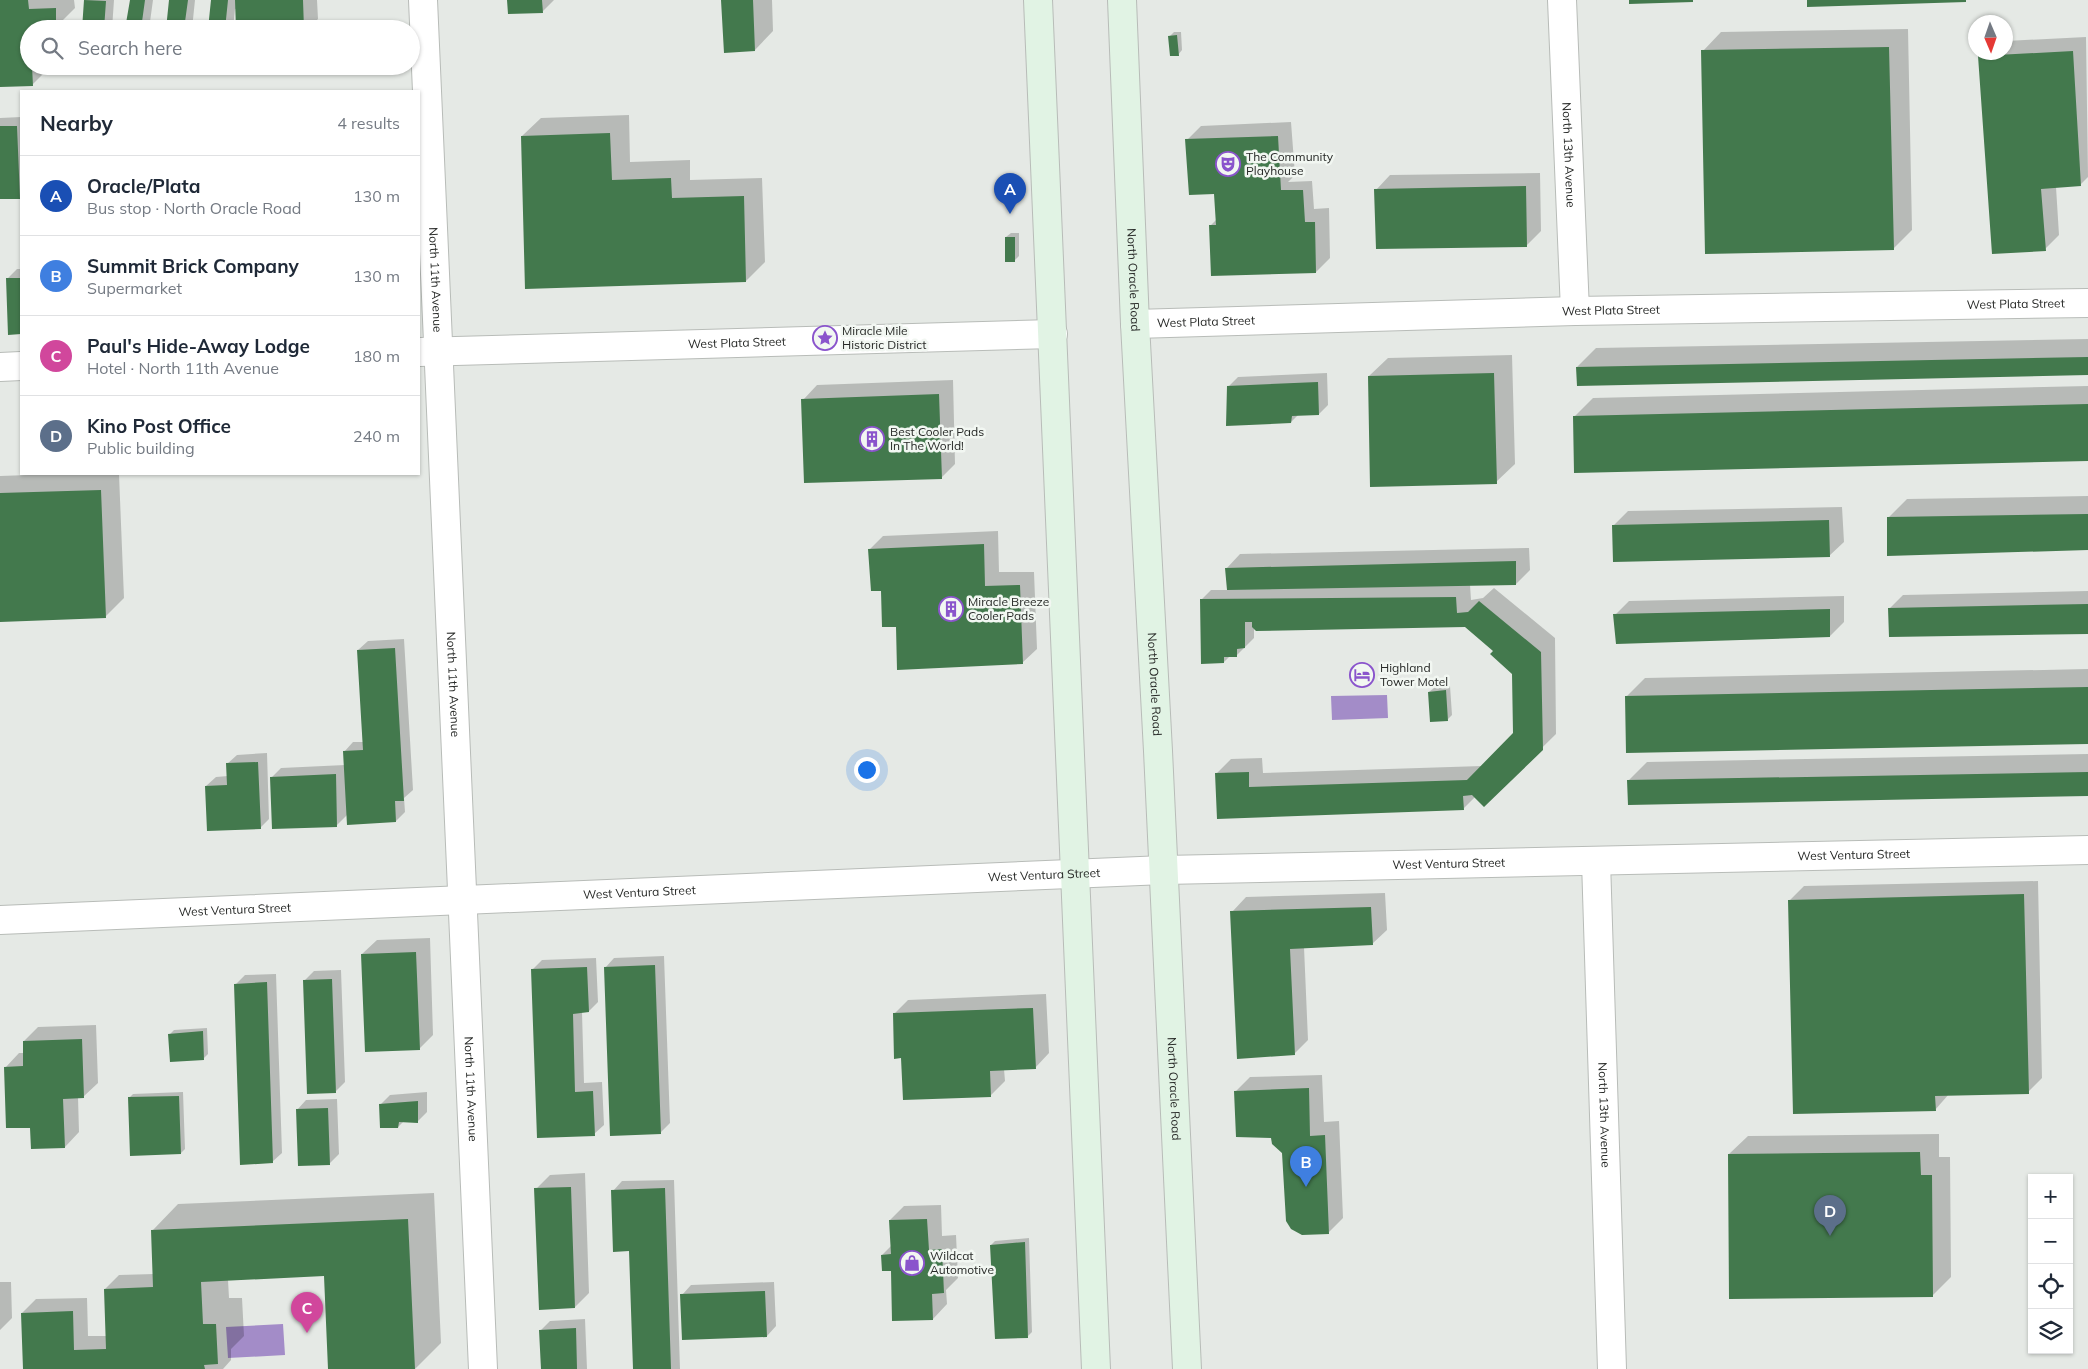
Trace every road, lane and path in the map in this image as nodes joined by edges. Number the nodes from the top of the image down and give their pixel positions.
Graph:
1 (423, 0) edge
2 (1038, 0) edge
3 (1122, 0) edge
4 (1562, 0) edge
5 (2088, 303) edge
6 (1575, 311) junction
7 (1135, 324) junction
8 (1053, 334) junction
9 (429, 352) edge
10 (20, 366) edge
11 (0, 367) edge
12 (2088, 850) edge
13 (1596, 860) junction
14 (1164, 870) junction
15 (1076, 873) junction
16 (463, 899) junction
17 (0, 920) edge
18 (483, 1369) edge
19 (1096, 1369) edge
20 (1187, 1369) edge
21 (1612, 1369) edge

1 - 9 street, North 11th Avenue
2 - 8 main road
3 - 7 main road, North Oracle Road
4 - 6 street, North 13th Avenue
5 - 6 street, West Plata Street
6 - 7 street, West Plata Street
7 - 14 main road, North Oracle Road
8 - 9 street, West Plata Street
8 - 15 main road
9 - 16 street, North 11th Avenue
10 - 11 street
12 - 13 street, West Ventura Street
13 - 14 street, West Ventura Street
13 - 21 street, North 13th Avenue
14 - 15 street, West Ventura Street
14 - 20 main road, North Oracle Road
15 - 16 street, West Ventura Street
15 - 19 main road
16 - 17 street, West Ventura Street
16 - 18 street, North 11th Avenue

